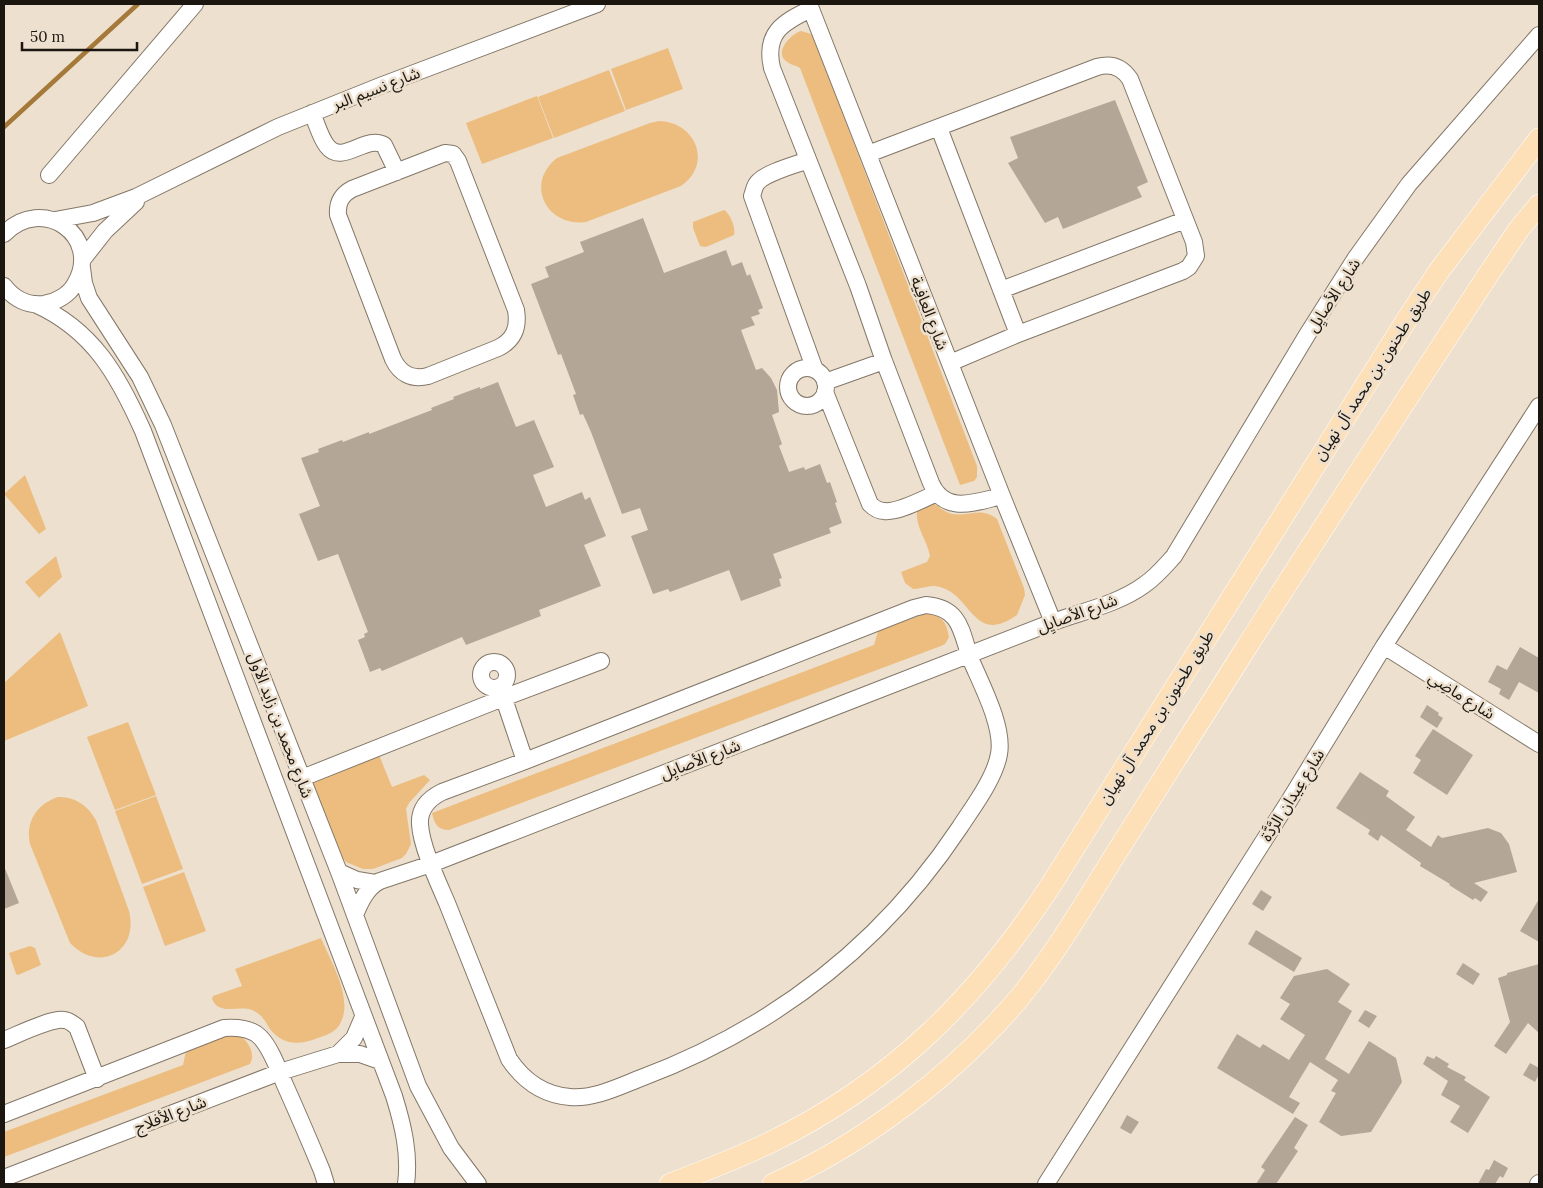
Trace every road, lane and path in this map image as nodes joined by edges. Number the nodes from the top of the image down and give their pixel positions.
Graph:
1 (195, 4) edge
2 (597, 4) edge
3 (810, 6) edge
4 (1539, 35) edge
5 (312, 113) junction
6 (939, 128) junction
7 (1539, 139) edge
8 (868, 154) junction
9 (808, 160) junction
10 (397, 172) junction
11 (49, 175) dead end
12 (161, 186) junction
13 (1539, 205) edge
14 (55, 220) junction
15 (1185, 220) junction
16 (4, 234) edge
17 (83, 263) junction
18 (4, 286) edge
19 (1001, 290) junction
20 (28, 302) junction
21 (4, 307) edge
22 (1018, 334) junction
23 (884, 361) junction
24 (950, 363) junction
25 (822, 382) junction
26 (1539, 406) edge
27 (937, 493) junction
28 (1002, 496) junction
29 (1053, 622) junction
30 (1384, 646) junction
31 (969, 655) junction
32 (601, 661) dead end
33 (501, 693) junction
34 (1539, 744) edge
35 (525, 761) junction
36 (302, 778) junction
37 (431, 864) junction
38 (339, 872) junction
39 (375, 883) junction
40 (355, 916) junction
41 (363, 1017) junction
42 (4, 1040) edge
43 (338, 1054) junction
44 (380, 1061) junction
45 (280, 1072) junction
46 (97, 1079) junction
47 (4, 1114) edge
48 (4, 1178) edge
49 (326, 1184) edge
50 (406, 1184) edge
51 (478, 1184) edge
52 (670, 1184) edge
53 (773, 1184) edge
54 (1046, 1184) edge

1 - 11 street
2 - 5 street, شارع نسيم البر
3 - 8 street, شارع العافِية
3 - 9 street
4 - 29 street, شارع الأصايِل
5 - 10 street
5 - 12 street, شارع نسيم البر
6 - 8 street
6 - 15 street
6 - 19 street
7 - 52 main road, طريق طحنون بن محمد آل نهيان
8 - 24 street, شارع العافِية
9 - 23 street
9 - 25 street
10 - 10 street
12 - 14 street, شارع نسيم البر
12 - 17 street, شارع نسيم البر
13 - 53 main road
14 - 16 street, شارع نسيم البر
14 - 17 street, شارع محمد بن زايد الأول
15 - 19 street
15 - 22 street
17 - 20 street, شارع نسيم البر
17 - 36 street, شارع محمد بن زايد الأول
18 - 20 street, شارع محمد بن زايد الأول
19 - 22 street
20 - 21 street
20 - 41 street, شارع محمد بن زايد الأول
22 - 24 street
23 - 25 street
23 - 27 street
24 - 28 street, شارع العافِية
25 - 27 street
26 - 30 street, شارع عِيدان الرَّدَّة
27 - 28 street
28 - 29 street, شارع العافِية
29 - 31 street, شارع الأصايِل
30 - 34 street, شارع ماضِي
30 - 54 street, شارع عِيدان الرَّدَّة
31 - 35 street
31 - 37 street, شارع الأصايِل
31 - 37 street
32 - 33 street
33 - 35 street
33 - 36 street
35 - 37 street
36 - 38 street, شارع محمد بن زايد الأول
37 - 39 street, شارع الأصايِل
38 - 39 street
38 - 40 street, شارع محمد بن زايد الأول
39 - 40 street
40 - 51 street, شارع محمد بن زايد الأول
41 - 43 street, شارع الأفلاج
41 - 44 street, شارع محمد بن زايد الأول
42 - 46 street
43 - 44 street, شارع الأفلاج
43 - 45 street, شارع الأفلاج
44 - 50 street, شارع محمد بن زايد الأول
45 - 46 street
45 - 48 street, شارع الأفلاج
45 - 49 street
46 - 47 street

